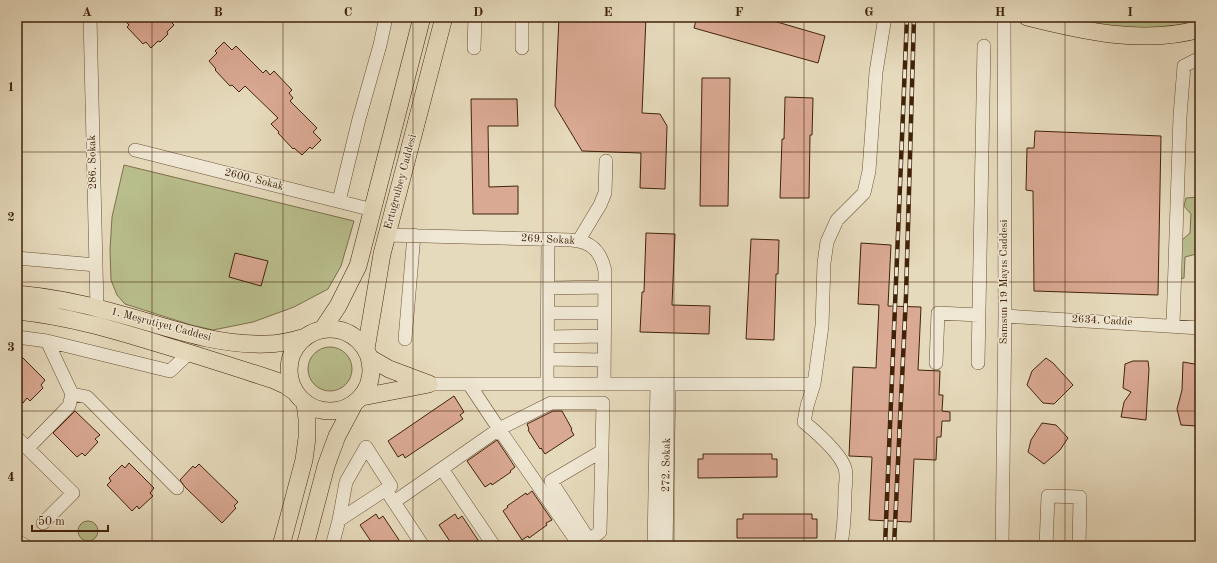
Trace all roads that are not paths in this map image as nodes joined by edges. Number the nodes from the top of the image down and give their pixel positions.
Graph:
1 (90, 17) edge
2 (386, 17) edge
3 (422, 17) edge
4 (444, 17) edge
5 (475, 17) edge
6 (522, 17) edge
7 (885, 17) edge
8 (1004, 17) edge
9 (1028, 17) edge
10 (1200, 29) edge
11 (984, 46) dead end
12 (474, 48) dead end
13 (522, 48) dead end
14 (1200, 58) edge
15 (983, 108) junction
16 (1004, 109) junction
17 (135, 150) dead end
18 (606, 161) dead end
19 (339, 201) junction
20 (373, 210) junction
21 (387, 235) junction
22 (414, 236) junction
23 (548, 239) junction
24 (578, 240) junction
25 (17, 258) edge
26 (96, 265) junction
27 (605, 287) junction
28 (548, 288) junction
29 (17, 294) edge
30 (96, 308) junction
31 (17, 311) edge
32 (548, 313) junction
33 (604, 313) junction
34 (979, 315) junction
35 (1005, 316) junction
36 (1173, 325) junction
37 (1200, 328) edge
38 (322, 330) junction
39 (17, 336) edge
40 (604, 336) junction
41 (548, 337) junction
42 (305, 338) junction
43 (405, 339) dead end
44 (47, 341) junction
45 (189, 353) junction
46 (368, 354) junction
47 (548, 359) junction
48 (604, 360) junction
49 (936, 363) dead end
50 (978, 363) dead end
51 (604, 383) junction
52 (429, 384) junction
53 (469, 384) junction
54 (547, 384) junction
55 (663, 384) junction
56 (814, 384) junction
57 (72, 394) junction
58 (300, 398) junction
59 (358, 402) junction
60 (499, 429) junction
61 (17, 438) edge
62 (28, 448) junction
63 (602, 451) junction
64 (442, 469) junction
65 (177, 488) dead end
66 (386, 490) junction
67 (394, 502) junction
68 (339, 520) junction
69 (43, 523) dead end
70 (17, 541) edge
71 (26, 546) edge
72 (281, 546) edge
73 (305, 546) edge
74 (332, 546) edge
75 (424, 546) edge
76 (494, 546) edge
77 (580, 546) edge
78 (654, 546) edge
79 (666, 546) edge
80 (841, 546) edge
81 (1002, 546) edge
82 (1046, 546) edge
83 (1079, 546) edge

1 - 26 street, 286. Sokak
2 - 19 street
3 - 20 main road, Ertuğrulbey Caddesi
4 - 21 main road, Ertuğrulbey Caddesi
5 - 12 street
6 - 13 street
7 - 56 street
8 - 16 street, Samsun 19 Mayıs Caddesi
9 - 10 main road
11 - 15 street
14 - 36 street
15 - 16 street
15 - 34 street
16 - 35 street, Samsun 19 Mayıs Caddesi
17 - 19 street, 2600. Sokak
18 - 24 street
19 - 20 street, 2600. Sokak
20 - 38 main road, Ertuğrulbey Caddesi
21 - 22 street, 269. Sokak
21 - 46 main road, Ertuğrulbey Caddesi
22 - 23 street, 269. Sokak
22 - 43 street
23 - 24 street, 269. Sokak
23 - 28 street
24 - 27 street, 269. Sokak
25 - 26 street
26 - 30 street, 286. Sokak
27 - 28 street
27 - 33 street, 269. Sokak
28 - 32 street
29 - 30 main road, 1. Meşrutiyet Caddesi
30 - 42 main road, 1. Meşrutiyet Caddesi
31 - 45 main road, 1. Meşrutiyet Caddesi
32 - 33 street
32 - 41 street
33 - 40 street, 269. Sokak
34 - 49 street
34 - 50 street
35 - 36 street, 2634. Cadde
35 - 81 street, Samsun 19 Mayıs Caddesi
36 - 37 street, 2634. Cadde
38 - 42 main road
38 - 46 main road
39 - 44 street
40 - 41 street
40 - 48 street, 269. Sokak
41 - 47 street
42 - 58 main road
44 - 45 street
44 - 57 street
45 - 58 main road, 1. Meşrutiyet Caddesi
46 - 52 main road
46 - 59 main road
47 - 48 street
47 - 54 street
48 - 51 street, 269. Sokak
51 - 54 street
51 - 55 street
52 - 53 street
52 - 59 main road
53 - 54 street
53 - 60 street
55 - 56 street
55 - 78 street, 272. Sokak
55 - 79 street, 272. Sokak
56 - 80 street
57 - 62 street
57 - 65 street
58 - 59 main road
58 - 72 main road
59 - 73 main road
60 - 63 street
60 - 64 street
60 - 77 street
61 - 62 street
62 - 69 street
63 - 63 street
64 - 67 street
64 - 76 street
66 - 67 street
66 - 68 street
66 - 68 street
67 - 75 street
68 - 74 street
70 - 71 street
82 - 83 street

